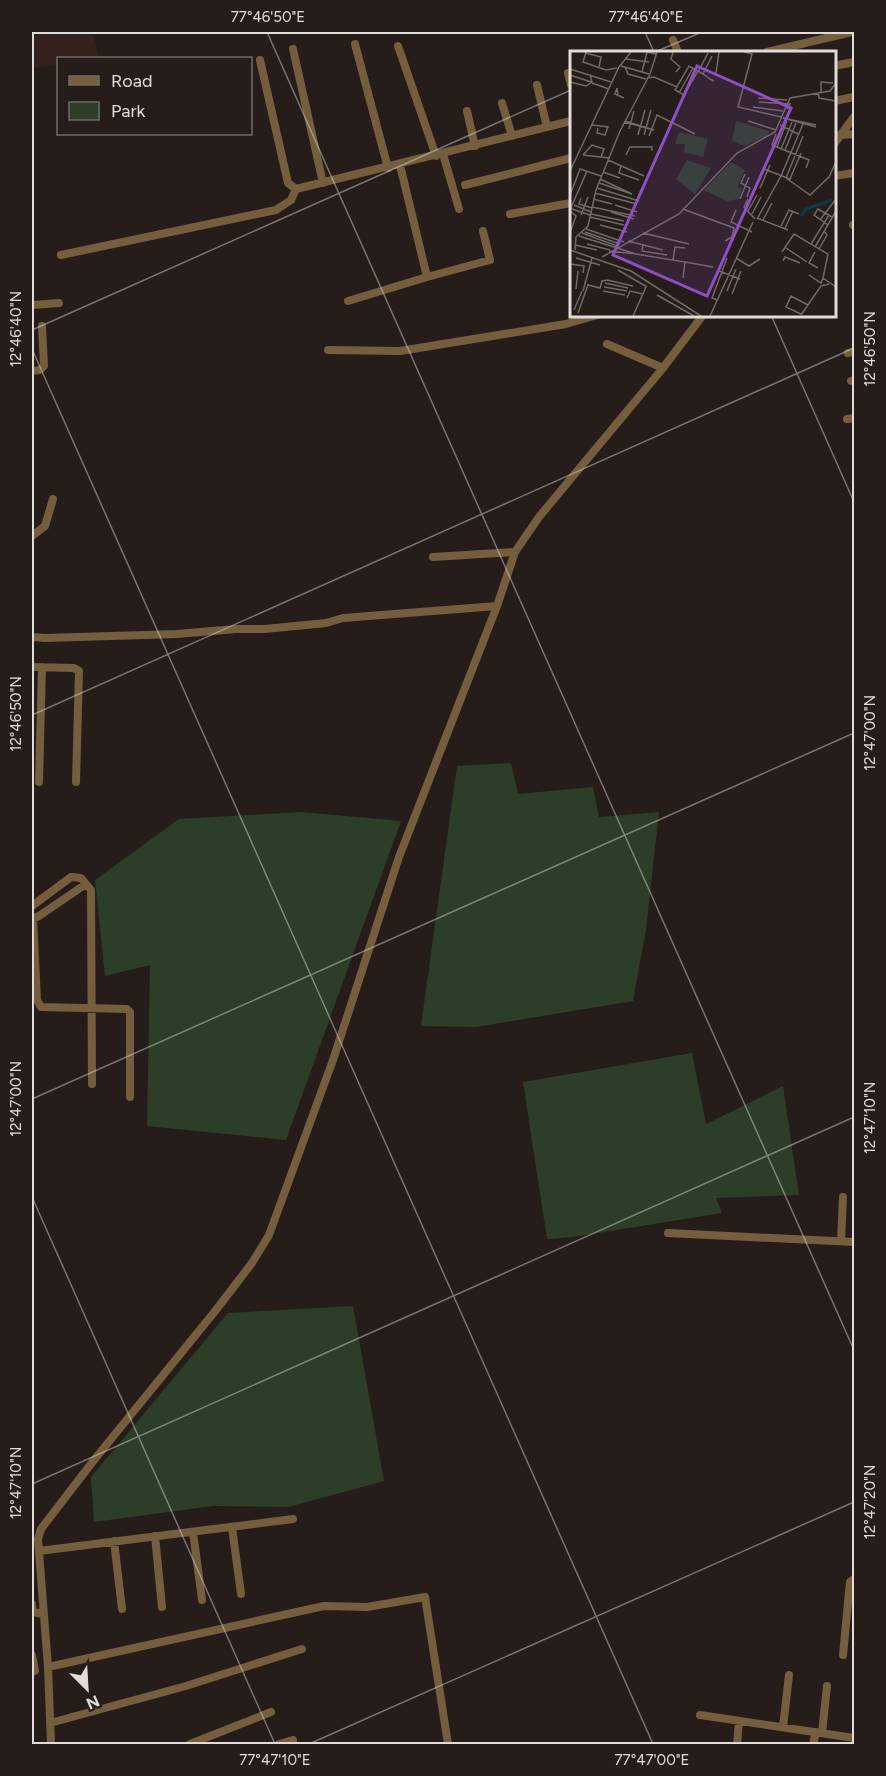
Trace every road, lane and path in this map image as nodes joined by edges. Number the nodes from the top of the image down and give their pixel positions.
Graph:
1 (852, 32) edge
2 (673, 40) dead end
3 (355, 44) dead end
4 (398, 46) dead end
5 (293, 50) dead end
6 (678, 51) edge
7 (771, 51) edge
8 (260, 60) dead end
9 (855, 62) edge
10 (835, 66) edge
11 (568, 73) dead end
12 (570, 81) edge
13 (537, 85) dead end
14 (855, 97) edge
15 (835, 101) edge
16 (502, 103) dead end
17 (466, 111) dead end
18 (855, 117) edge
19 (570, 121) edge
20 (547, 127) junction
21 (855, 134) edge
22 (840, 135) junction
23 (512, 136) junction
24 (835, 142) edge
25 (475, 146) junction
26 (439, 155) junction
27 (570, 158) edge
28 (400, 165) junction
29 (388, 168) junction
30 (855, 173) edge
31 (835, 176) edge
32 (323, 183) junction
33 (465, 185) dead end
34 (296, 189) junction
35 (570, 203) edge
36 (459, 209) dead end
37 (510, 214) dead end
38 (483, 231) dead end
39 (61, 255) dead end
40 (427, 277) junction
41 (348, 301) dead end
42 (59, 303) dead end
43 (32, 305) edge
44 (594, 316) edge
45 (702, 316) edge
46 (42, 326) dead end
47 (607, 344) dead end
48 (328, 350) dead end
49 (663, 368) junction
50 (32, 371) edge
51 (53, 499) dead end
52 (32, 536) edge
53 (515, 552) junction
54 (433, 556) dead end
55 (498, 606) junction
56 (32, 637) edge
57 (32, 667) edge
58 (42, 667) junction
59 (39, 782) dead end
60 (76, 782) dead end
61 (86, 884) junction
62 (32, 906) edge
63 (32, 919) edge
64 (92, 1008) junction
65 (92, 1084) dead end
66 (130, 1097) dead end
67 (843, 1197) dead end
68 (668, 1233) dead end
69 (841, 1241) junction
70 (855, 1242) edge
71 (293, 1519) dead end
72 (232, 1527) junction
73 (193, 1532) junction
74 (155, 1536) junction
75 (114, 1541) junction
76 (39, 1551) junction
77 (855, 1579) edge
78 (241, 1594) dead end
79 (202, 1600) dead end
80 (32, 1604) edge
81 (162, 1606) dead end
82 (122, 1609) dead end
83 (43, 1614) junction
84 (302, 1648) dead end
85 (32, 1655) edge
86 (843, 1655) dead end
87 (48, 1667) junction
88 (32, 1672) edge
89 (789, 1675) dead end
90 (827, 1686) dead end
91 (271, 1712) dead end
92 (700, 1715) dead end
93 (739, 1720) junction
94 (50, 1723) junction
95 (783, 1727) junction
96 (819, 1732) junction
97 (855, 1738) edge
98 (293, 1740) dead end
99 (51, 1744) edge
100 (190, 1744) edge
101 (279, 1744) edge
102 (448, 1744) edge
103 (737, 1744) edge
104 (813, 1744) edge

1 - 7 street
2 - 6 street
3 - 29 street
4 - 26 street
5 - 32 street
8 - 34 street
9 - 10 street
11 - 12 street
13 - 20 street
14 - 15 street
16 - 23 street
17 - 25 street
18 - 22 street
19 - 20 street
20 - 23 street
21 - 22 street
22 - 24 street
23 - 25 street
25 - 26 street
26 - 28 street
26 - 36 street
27 - 33 street
28 - 29 street
28 - 40 street
29 - 32 street
30 - 31 street
32 - 34 street
34 - 39 street
35 - 37 street
38 - 40 street
40 - 41 street
42 - 43 street
44 - 48 street
45 - 49 street
46 - 50 street
47 - 49 street
49 - 53 street
51 - 52 street
53 - 54 street
53 - 55 street
55 - 56 street
55 - 76 street
57 - 58 street
58 - 59 street
58 - 60 street
61 - 62 street
61 - 63 street
61 - 64 street
63 - 64 street
64 - 65 street
64 - 66 street
67 - 69 street
68 - 69 street
69 - 70 street
71 - 72 street
72 - 73 street
72 - 78 street
73 - 74 street
73 - 79 street
74 - 75 street
74 - 81 street
75 - 76 street
75 - 82 street
76 - 83 street
77 - 86 street
80 - 83 street
83 - 87 street
84 - 94 street
85 - 88 street
87 - 94 street
87 - 102 street
89 - 95 street
90 - 96 street
91 - 100 street
92 - 93 street
93 - 95 street
93 - 103 street
94 - 99 street
95 - 96 street
96 - 97 street
96 - 104 street
98 - 101 street

